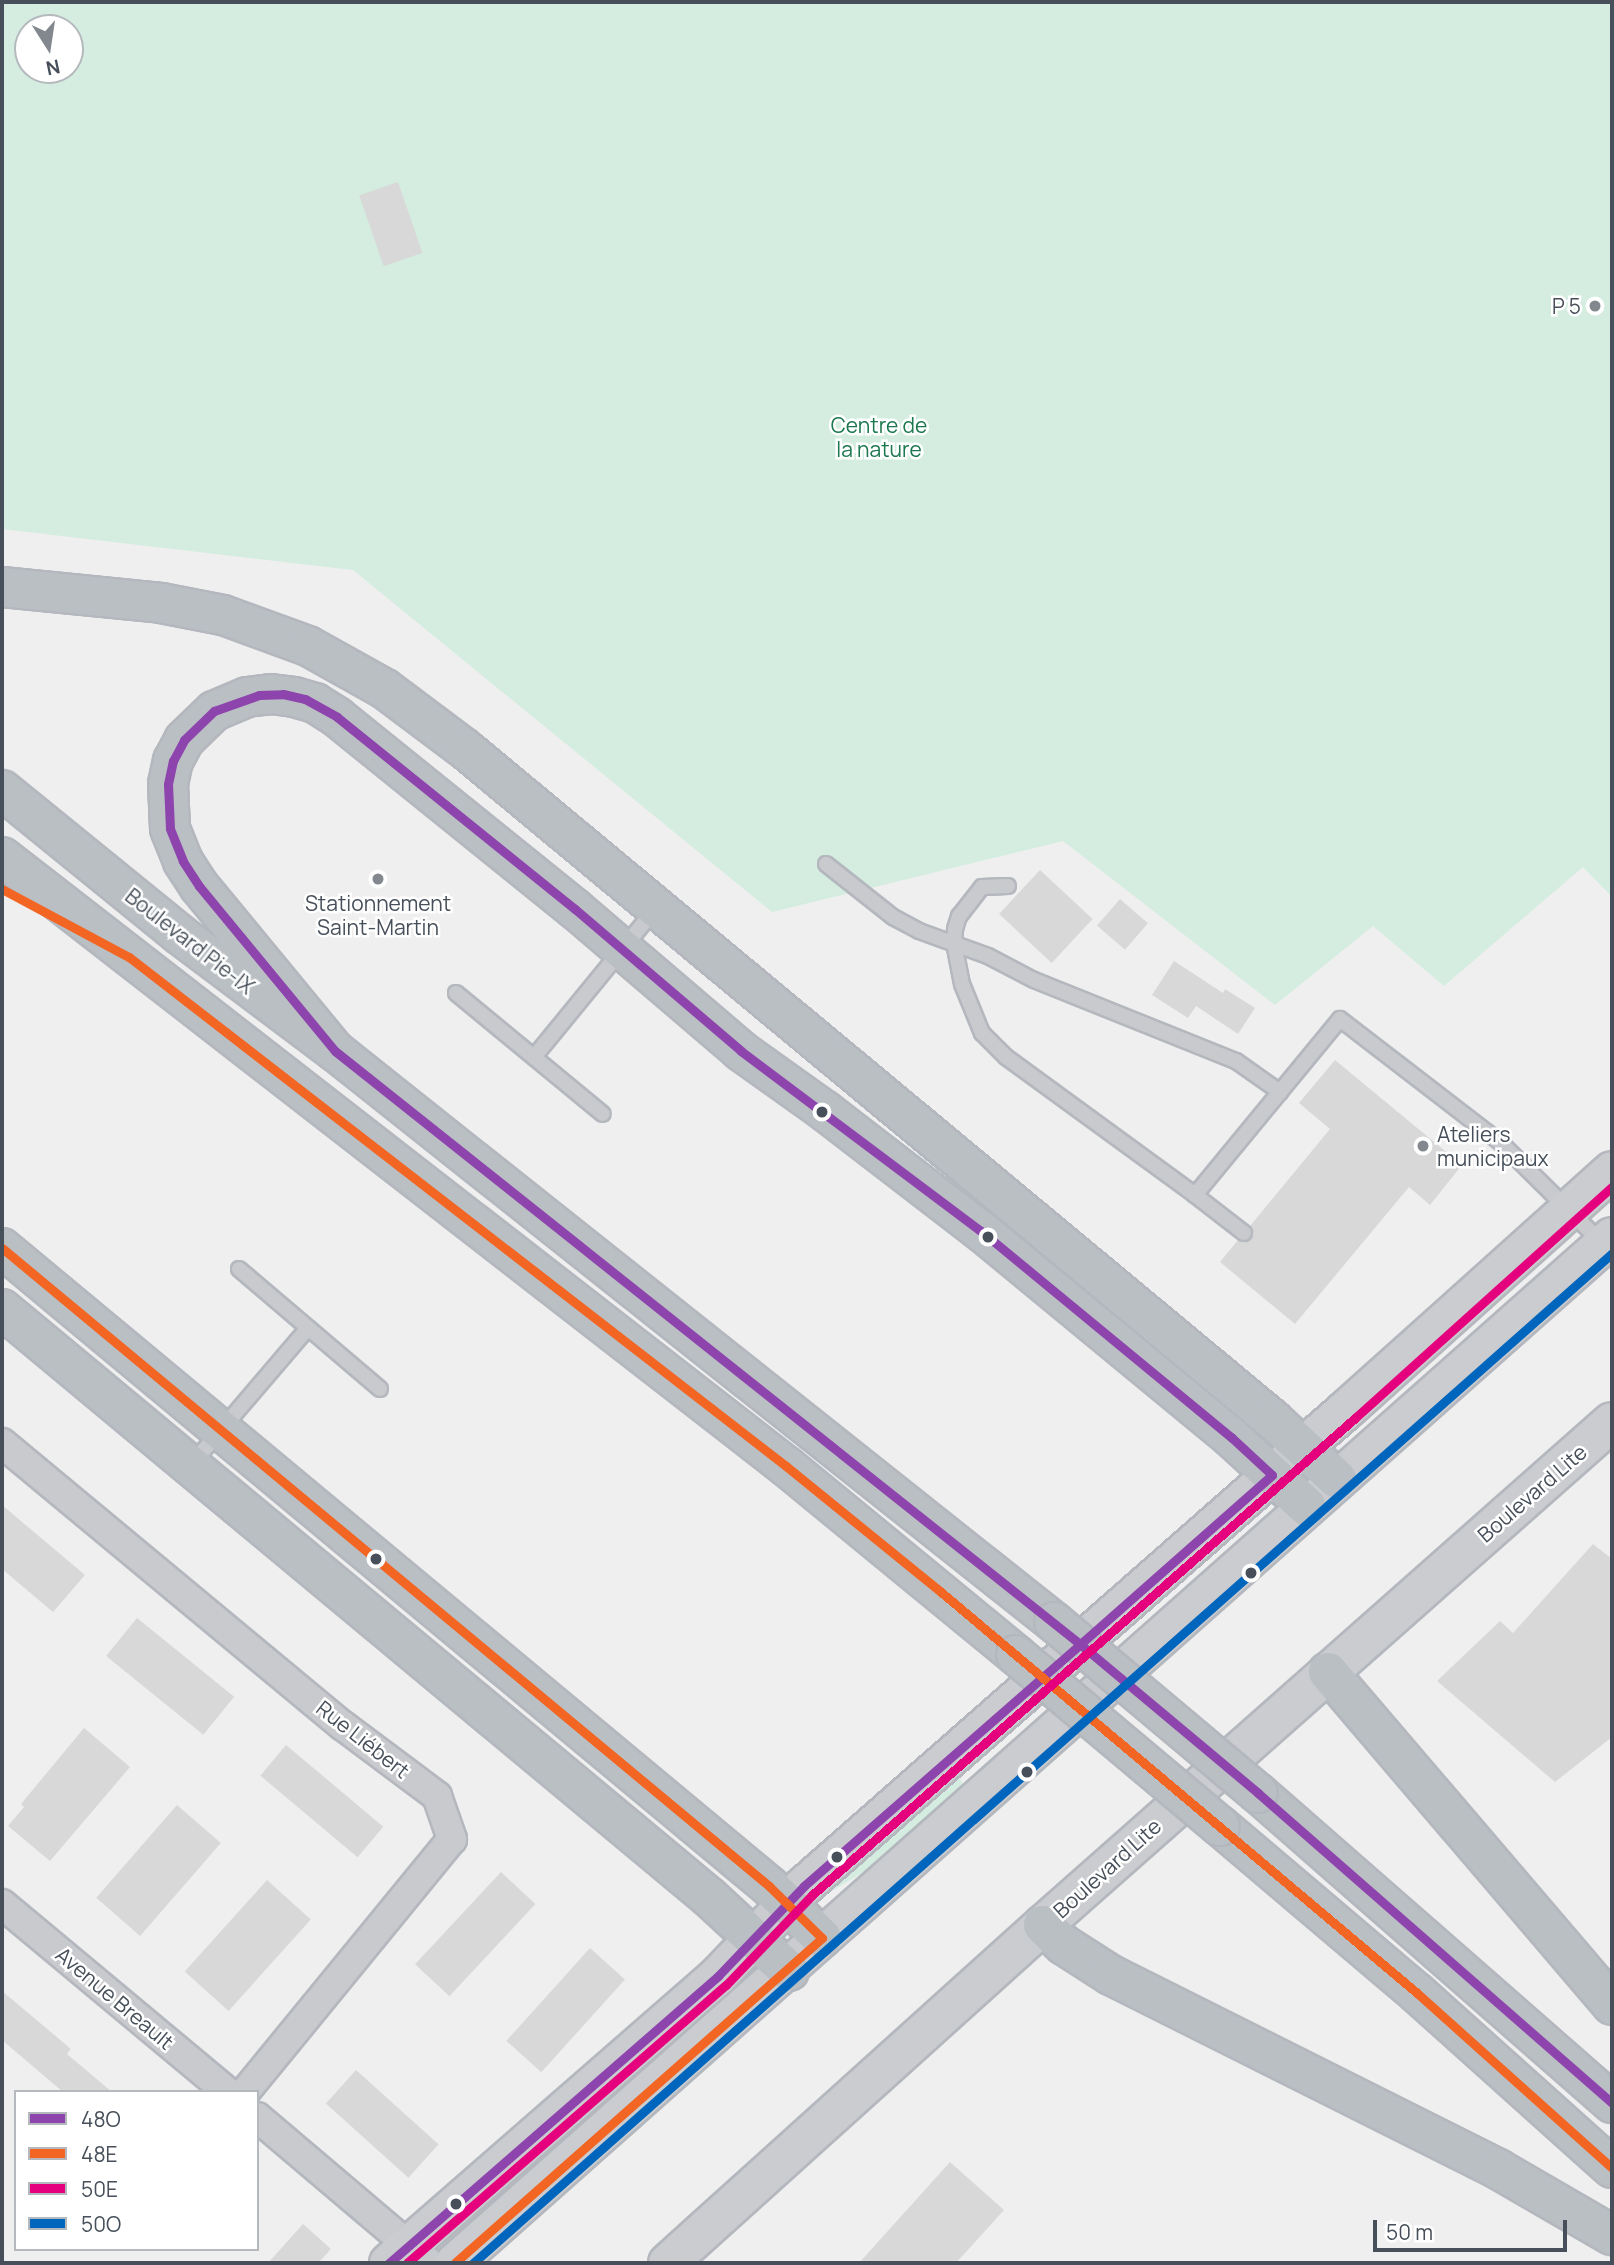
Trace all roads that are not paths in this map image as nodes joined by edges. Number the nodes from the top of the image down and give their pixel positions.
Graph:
1 (2, 587) edge
2 (2, 790) edge
3 (2, 857) edge
4 (826, 864) dead end
5 (1008, 886) dead end
6 (2, 889) edge
7 (656, 908) junction
8 (954, 943) junction
9 (622, 949) junction
10 (129, 957) junction
11 (456, 993) dead end
12 (335, 1051) junction
13 (534, 1057) junction
14 (1280, 1092) junction
15 (603, 1114) dead end
16 (1612, 1171) edge
17 (1195, 1195) junction
18 (1569, 1210) junction
19 (1244, 1233) dead end
20 (1608, 1241) edge
21 (2, 1248) edge
22 (239, 1269) dead end
23 (2, 1309) edge
24 (308, 1328) junction
25 (380, 1389) dead end
26 (221, 1430) junction
27 (1606, 1437) edge
28 (2, 1443) edge
29 (1303, 1447) junction
30 (191, 1465) junction
31 (1272, 1475) junction
32 (1337, 1479) junction
33 (1307, 1507) junction
34 (1328, 1672) junction
35 (788, 1903) junction
36 (2, 1904) edge
37 (1043, 1925) junction
38 (755, 1938) junction
39 (822, 1938) junction
40 (789, 1971) junction
41 (1612, 2005) edge
42 (226, 2090) edge
43 (247, 2090) edge
44 (1612, 2103) edge
45 (259, 2118) edge
46 (1612, 2168) edge
47 (1612, 2235) edge
48 (409, 2257) edge
49 (455, 2263) edge
50 (668, 2263) edge

1 - 7 highway
2 - 12 highway, Boulevard Pie-IX
3 - 10 highway
4 - 8 lane
5 - 8 lane
6 - 10 highway
7 - 9 lane
7 - 29 highway
8 - 14 lane
8 - 17 lane
9 - 12 highway
9 - 13 lane
9 - 31 highway
10 - 46 highway, bridge
11 - 13 lane
12 - 44 highway, Boulevard Pie-IX, bridge
13 - 15 lane
14 - 17 lane
14 - 18 lane
16 - 18 main road
17 - 19 lane
18 - 20 lane
18 - 29 main road
20 - 32 main road
21 - 26 highway
22 - 24 lane
23 - 30 highway
24 - 25 lane
24 - 26 lane
26 - 30 lane
26 - 35 highway
27 - 34 main road, Boulevard Lite
28 - 43 street, Rue Liébert
29 - 31 main road
29 - 32 highway
30 - 38 highway
31 - 33 highway
31 - 35 main road
32 - 33 main road
33 - 39 main road
34 - 37 main road, Boulevard Lite
34 - 41 highway
35 - 38 main road
35 - 39 highway
36 - 42 street, Avenue Breault
37 - 47 highway
37 - 50 main road, Boulevard Lite
38 - 40 highway
38 - 48 main road
39 - 40 main road
40 - 49 main road
45 - 48 street

